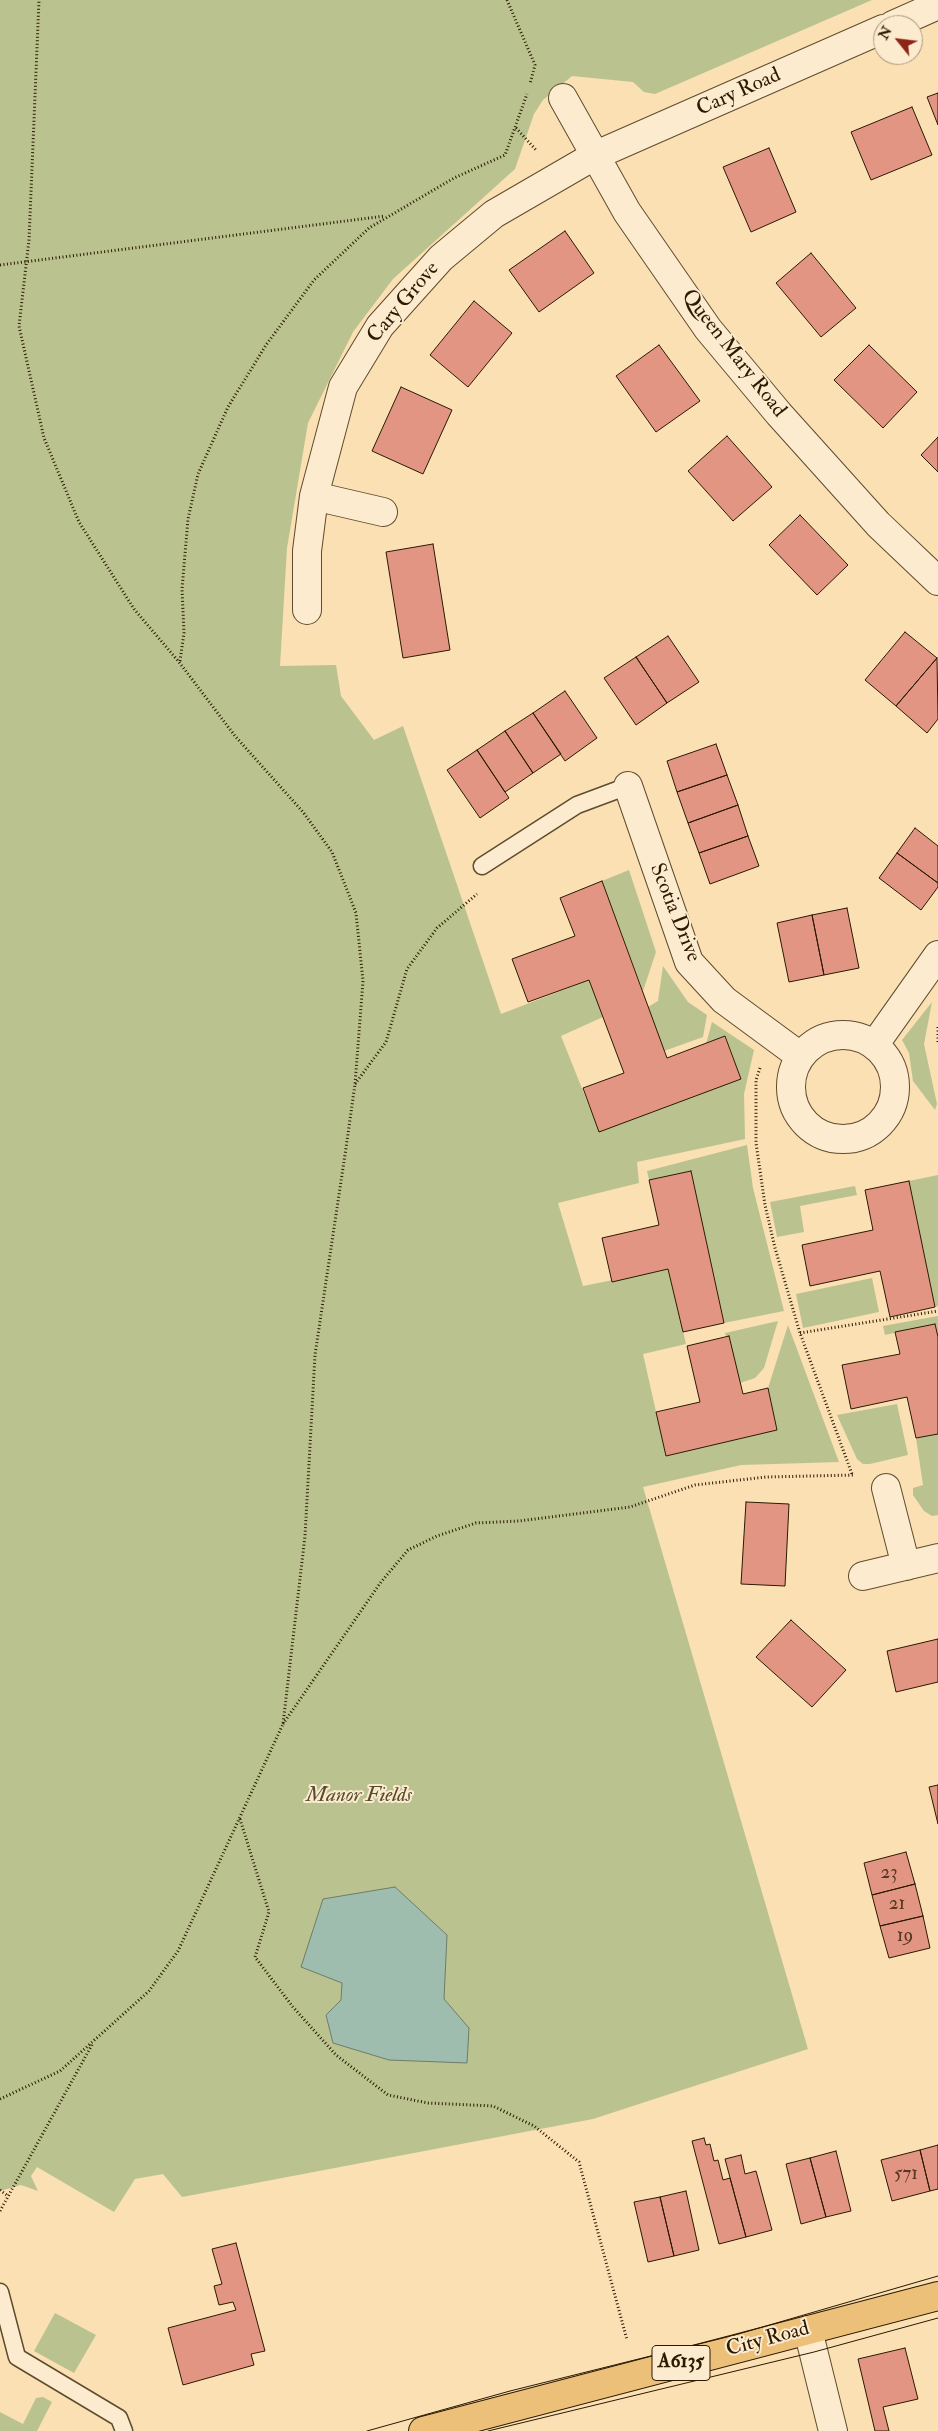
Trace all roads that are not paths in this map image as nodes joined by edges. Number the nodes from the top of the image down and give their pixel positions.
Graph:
1 (938, 5) edge
2 (916, 15) edge
3 (873, 33) edge
4 (563, 98) dead end
5 (594, 156) junction
6 (314, 496) junction
7 (383, 512) dead end
8 (938, 581) edge
9 (307, 610) dead end
10 (628, 786) joint
11 (482, 866) road end
12 (938, 955) edge
13 (875, 1044) junction
14 (800, 1056) junction
15 (886, 1488) road end
16 (938, 1558) edge
17 (906, 1566) junction
18 (863, 1576) dead end
19 (0, 2292) edge
20 (938, 2296) edge
21 (808, 2330) junction
22 (124, 2431) edge
23 (423, 2431) edge
24 (833, 2431) edge

1 - 2 street
3 - 5 street, Cary Road
4 - 5 street, Queen Mary Road
5 - 6 street, Cary Grove
5 - 8 street, Queen Mary Road
6 - 7 street
6 - 9 street, Cary Grove
10 - 11 lane
10 - 14 street, Scotia Drive
12 - 13 street
13 - 14 street
13 - 14 street
15 - 17 street
16 - 17 street
17 - 18 street
19 - 22 lane
20 - 21 main road, City Road / A6135
21 - 23 main road, City Road / A6135
21 - 24 street

